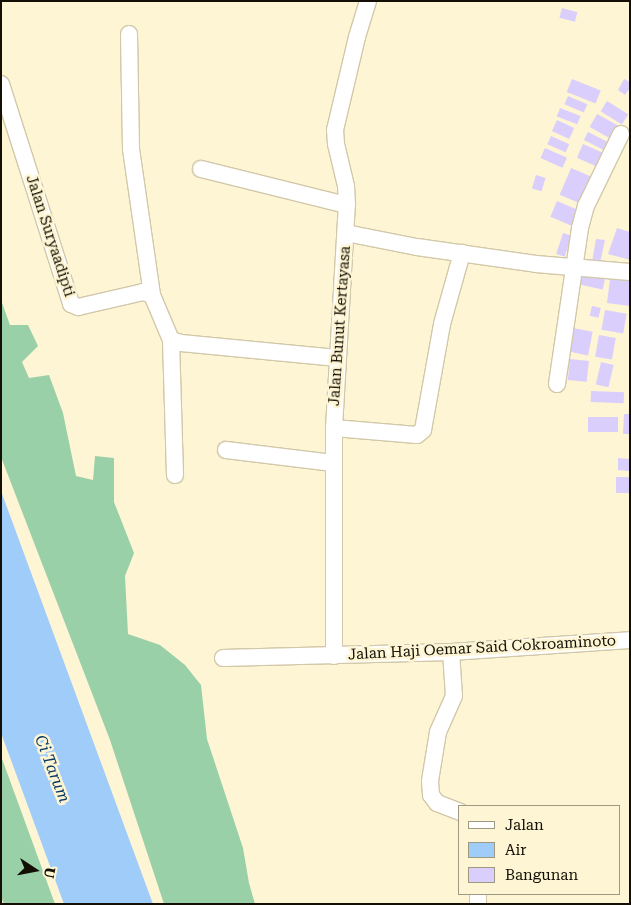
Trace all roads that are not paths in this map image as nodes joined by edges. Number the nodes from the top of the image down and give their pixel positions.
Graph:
1 (368, 1) edge
2 (129, 34) dead end
3 (1, 84) edge
4 (621, 134) dead end
5 (201, 168) dead end
6 (347, 205) junction
7 (346, 233) junction
8 (462, 253) junction
9 (575, 267) junction
10 (630, 272) edge
11 (152, 295) junction
12 (171, 340) junction
13 (337, 358) junction
14 (557, 384) dead end
15 (334, 428) junction
16 (226, 450) dead end
17 (333, 463) junction
18 (175, 475) dead end
19 (630, 640) edge
20 (451, 652) junction
21 (334, 656) junction
22 (223, 658) dead end
23 (458, 811) edge

1 - 6 street, Jalan Bunut Kertayasa
2 - 11 street
3 - 11 street, Jalan Suryaadipti
4 - 9 street
5 - 6 street
6 - 7 street, Jalan Bunut Kertayasa
7 - 8 street
7 - 13 street, Jalan Bunut Kertayasa
8 - 9 street
8 - 15 street
9 - 10 street
9 - 14 street
11 - 12 street
12 - 13 street
12 - 18 street
13 - 15 street, Jalan Bunut Kertayasa
15 - 17 street, Jalan Bunut Kertayasa
16 - 17 street
17 - 21 street, Jalan Bunut Kertayasa
19 - 20 street, Jalan Haji Oemar Said Cokroaminoto
20 - 21 street, Jalan Haji Oemar Said Cokroaminoto
20 - 23 street
21 - 22 street, Jalan Haji Oemar Said Cokroaminoto

